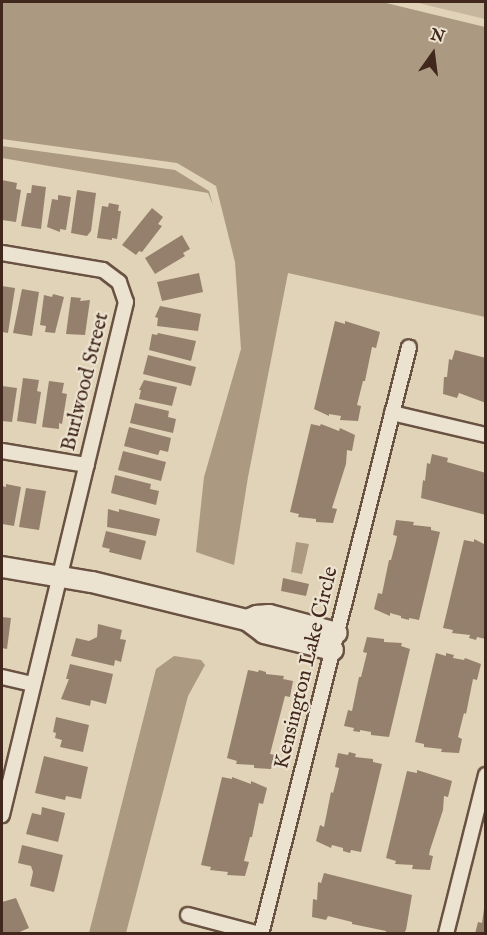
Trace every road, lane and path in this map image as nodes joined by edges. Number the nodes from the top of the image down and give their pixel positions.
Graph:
1 (2, 253) edge
2 (409, 347) dead end
3 (392, 413) junction
4 (486, 435) edge
5 (2, 451) edge
6 (87, 465) junction
7 (2, 567) edge
8 (61, 576) junction
9 (335, 642) junction
10 (2, 677) edge
11 (32, 684) junction
12 (486, 775) edge
13 (2, 814) edge
14 (188, 915) dead end
15 (261, 933) edge
16 (446, 933) edge

1 - 6 street, Burlwood Street
2 - 3 street, Kensington Lake Circle
3 - 4 street
3 - 9 street, Kensington Lake Circle
5 - 6 street
6 - 8 street, Burlwood Street
7 - 8 street
8 - 9 street
8 - 11 street, Burlwood Street
9 - 15 street, Kensington Lake Circle
10 - 11 street
11 - 13 street, Burlwood Street
12 - 16 street
14 - 15 street, Kensington Lake Circle

